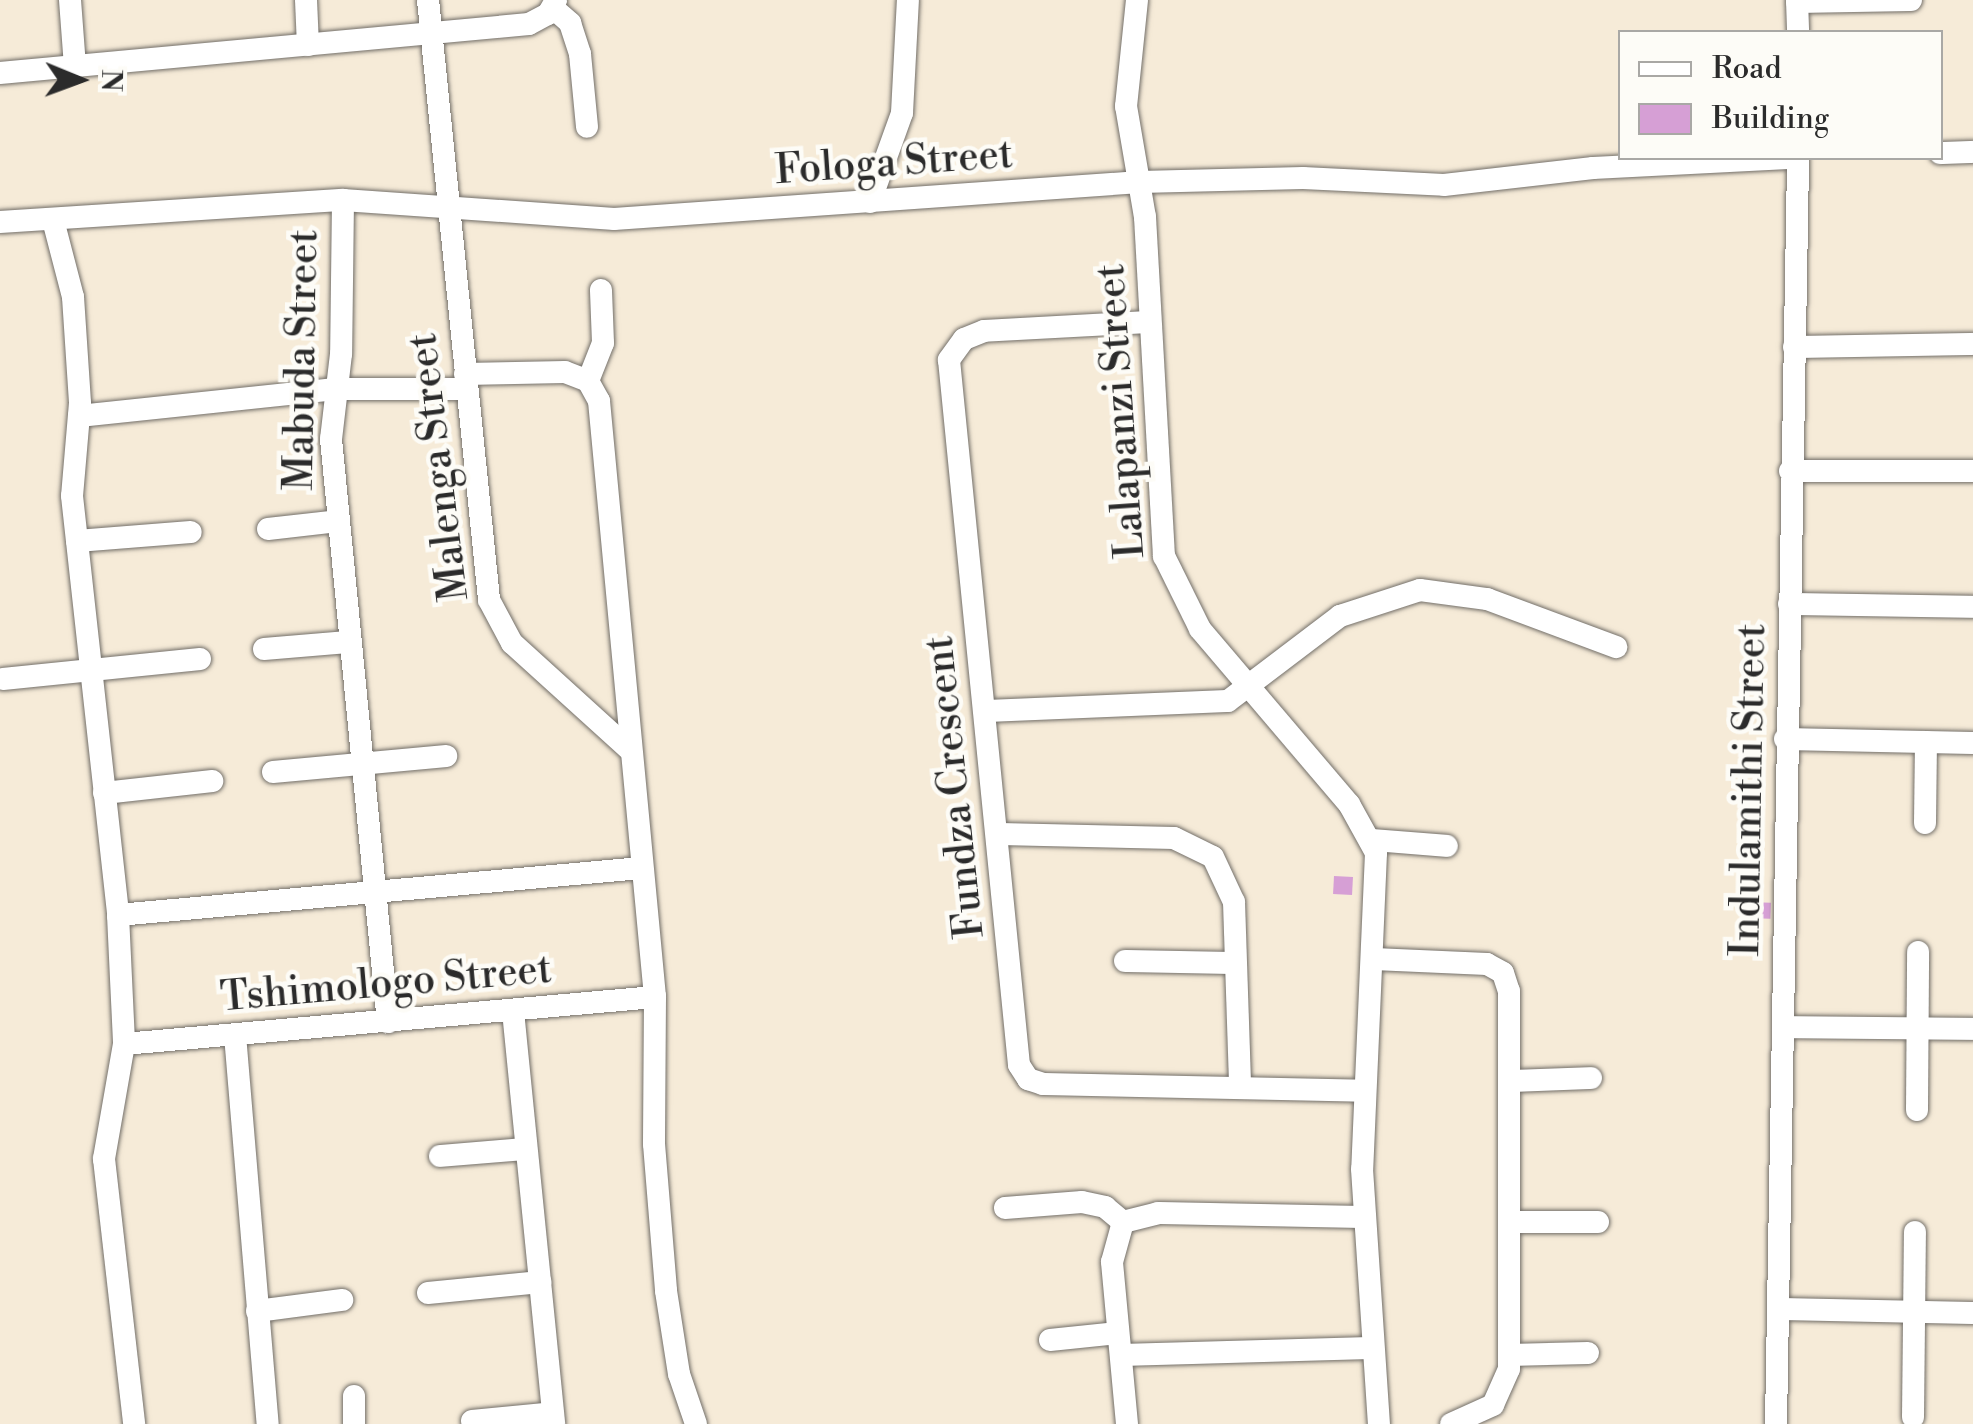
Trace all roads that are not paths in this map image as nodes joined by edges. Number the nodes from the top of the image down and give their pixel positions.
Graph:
1 (70, 0) edge
2 (306, 0) edge
3 (428, 0) edge
4 (908, 0) edge
5 (1137, 0) edge
6 (1912, 0) edge
7 (1797, 1) edge
8 (554, 4) edge
9 (1798, 30) edge
10 (430, 34) junction
11 (308, 46) junction
12 (74, 67) junction
13 (0, 73) edge
14 (587, 126) dead end
15 (1943, 152) edge
16 (1973, 152) edge
17 (1755, 160) edge
18 (1796, 160) edge
19 (1140, 182) junction
20 (343, 200) junction
21 (870, 202) junction
22 (450, 209) junction
23 (52, 220) junction
24 (0, 222) edge
25 (601, 290) dead end
26 (1148, 322) junction
27 (1973, 344) edge
28 (1794, 346) junction
29 (588, 381) junction
30 (465, 382) junction
31 (336, 389) junction
32 (79, 416) junction
33 (1790, 471) junction
34 (1973, 472) edge
35 (338, 521) junction
36 (268, 529) dead end
37 (191, 532) dead end
38 (77, 541) junction
39 (1789, 604) junction
40 (1973, 607) edge
41 (348, 642) junction
42 (1616, 647) dead end
43 (264, 649) dead end
44 (200, 659) dead end
45 (91, 672) junction
46 (3, 679) dead end
47 (1250, 688) junction
48 (986, 711) junction
49 (1786, 740) junction
50 (1926, 742) junction
51 (1973, 743) edge
52 (630, 750) junction
53 (446, 756) dead end
54 (362, 765) junction
55 (273, 772) dead end
56 (212, 782) dead end
57 (104, 793) junction
58 (1925, 823) dead end
59 (1000, 834) junction
60 (1373, 840) junction
61 (1446, 846) dead end
62 (642, 868) junction
63 (374, 892) junction
64 (118, 915) junction
65 (1918, 952) dead end
66 (1374, 959) junction
67 (1125, 961) dead end
68 (1234, 963) junction
69 (655, 997) junction
70 (513, 1012) junction
71 (388, 1022) junction
72 (1783, 1026) junction
73 (1918, 1028) junction
74 (1973, 1029) edge
75 (235, 1035) junction
76 (124, 1044) junction
77 (1591, 1078) dead end
78 (1510, 1082) junction
79 (1240, 1085) junction
80 (1364, 1091) junction
81 (1917, 1110) dead end
82 (526, 1148) junction
83 (440, 1156) dead end
84 (1004, 1208) dead end
85 (1364, 1216) junction
86 (1123, 1222) junction
87 (1511, 1222) junction
88 (1598, 1222) dead end
89 (1915, 1232) dead end
90 (540, 1282) junction
91 (428, 1293) dead end
92 (342, 1300) dead end
93 (1782, 1309) junction
94 (257, 1311) junction
95 (1914, 1311) junction
96 (1973, 1313) edge
97 (1050, 1340) dead end
98 (1120, 1344) junction
99 (1370, 1348) junction
100 (1588, 1353) dead end
101 (1509, 1355) junction
102 (354, 1396) dead end
103 (1913, 1417) dead end
104 (553, 1418) edge
105 (472, 1421) dead end
106 (134, 1424) edge
107 (268, 1424) edge
108 (354, 1424) edge
109 (696, 1424) edge
110 (1127, 1424) edge
111 (1379, 1424) edge
112 (1451, 1424) edge
113 (1776, 1424) edge

1 - 12 street
2 - 11 street
3 - 10 street, Malenga Street
4 - 21 street
5 - 19 street, Lalapanzi Street
6 - 7 street
7 - 9 street
8 - 10 street
8 - 14 street
10 - 11 street
10 - 22 street, Malenga Street
11 - 12 street
12 - 13 street
15 - 16 street
17 - 19 street, Fologa Street
18 - 28 street, Indulamithi Street
19 - 21 street, Fologa Street
19 - 26 street, Lalapanzi Street
20 - 22 street, Fologa Street
20 - 23 street, Fologa Street
20 - 31 street, Mabuda Street
21 - 22 street, Fologa Street
22 - 30 street, Malenga Street
23 - 24 street, Fologa Street
23 - 32 street
25 - 29 street
26 - 47 street, Lalapanzi Street
26 - 48 street, Fundza Crescent
27 - 28 street
28 - 33 street, Indulamithi Street
29 - 30 street
29 - 52 street
30 - 31 street
30 - 52 street, Malenga Street
31 - 32 street
31 - 35 street, Mabuda Street
32 - 38 street
33 - 34 street
33 - 39 street, Indulamithi Street
35 - 36 street, Mabuda Street
35 - 41 street, Mabuda Street
37 - 38 street
38 - 45 street
39 - 40 street
39 - 49 street, Indulamithi Street
41 - 43 street
41 - 54 street, Mabuda Street
42 - 47 street
44 - 45 street
45 - 46 street
45 - 57 street
47 - 48 street
47 - 60 street, Lalapanzi Street
48 - 59 street, Fundza Crescent
49 - 50 street
49 - 72 street, Indulamithi Street
50 - 51 street
50 - 58 street
52 - 62 street
53 - 54 street
54 - 55 street
54 - 63 street, Mabuda Street
56 - 57 street
57 - 64 street
59 - 68 street
59 - 79 street, Fundza Crescent
60 - 61 street
60 - 66 street
62 - 63 street
62 - 69 street
63 - 64 street
63 - 71 street, Mabuda Street
64 - 76 street
65 - 73 street
66 - 78 street
66 - 80 street
67 - 68 street
68 - 79 street
69 - 70 street, Tshimologo Street
69 - 109 street
70 - 71 street, Tshimologo Street
70 - 82 street
71 - 75 street, Tshimologo Street
72 - 73 street
72 - 93 street, Indulamithi Street
73 - 74 street
73 - 81 street
75 - 76 street, Tshimologo Street
75 - 94 street
76 - 106 street
77 - 78 street
78 - 87 street
79 - 80 street, Fundza Crescent
80 - 85 street
82 - 83 street
82 - 90 street
84 - 86 street
85 - 86 street
85 - 99 street
86 - 98 street
87 - 88 street
87 - 101 street
89 - 95 street
90 - 91 street
90 - 104 street
92 - 94 street
93 - 95 street
93 - 113 street, Indulamithi Street
94 - 107 street
95 - 96 street
95 - 103 street
97 - 98 street
98 - 99 street
98 - 110 street
99 - 111 street
100 - 101 street
101 - 112 street
102 - 108 street
104 - 105 street

